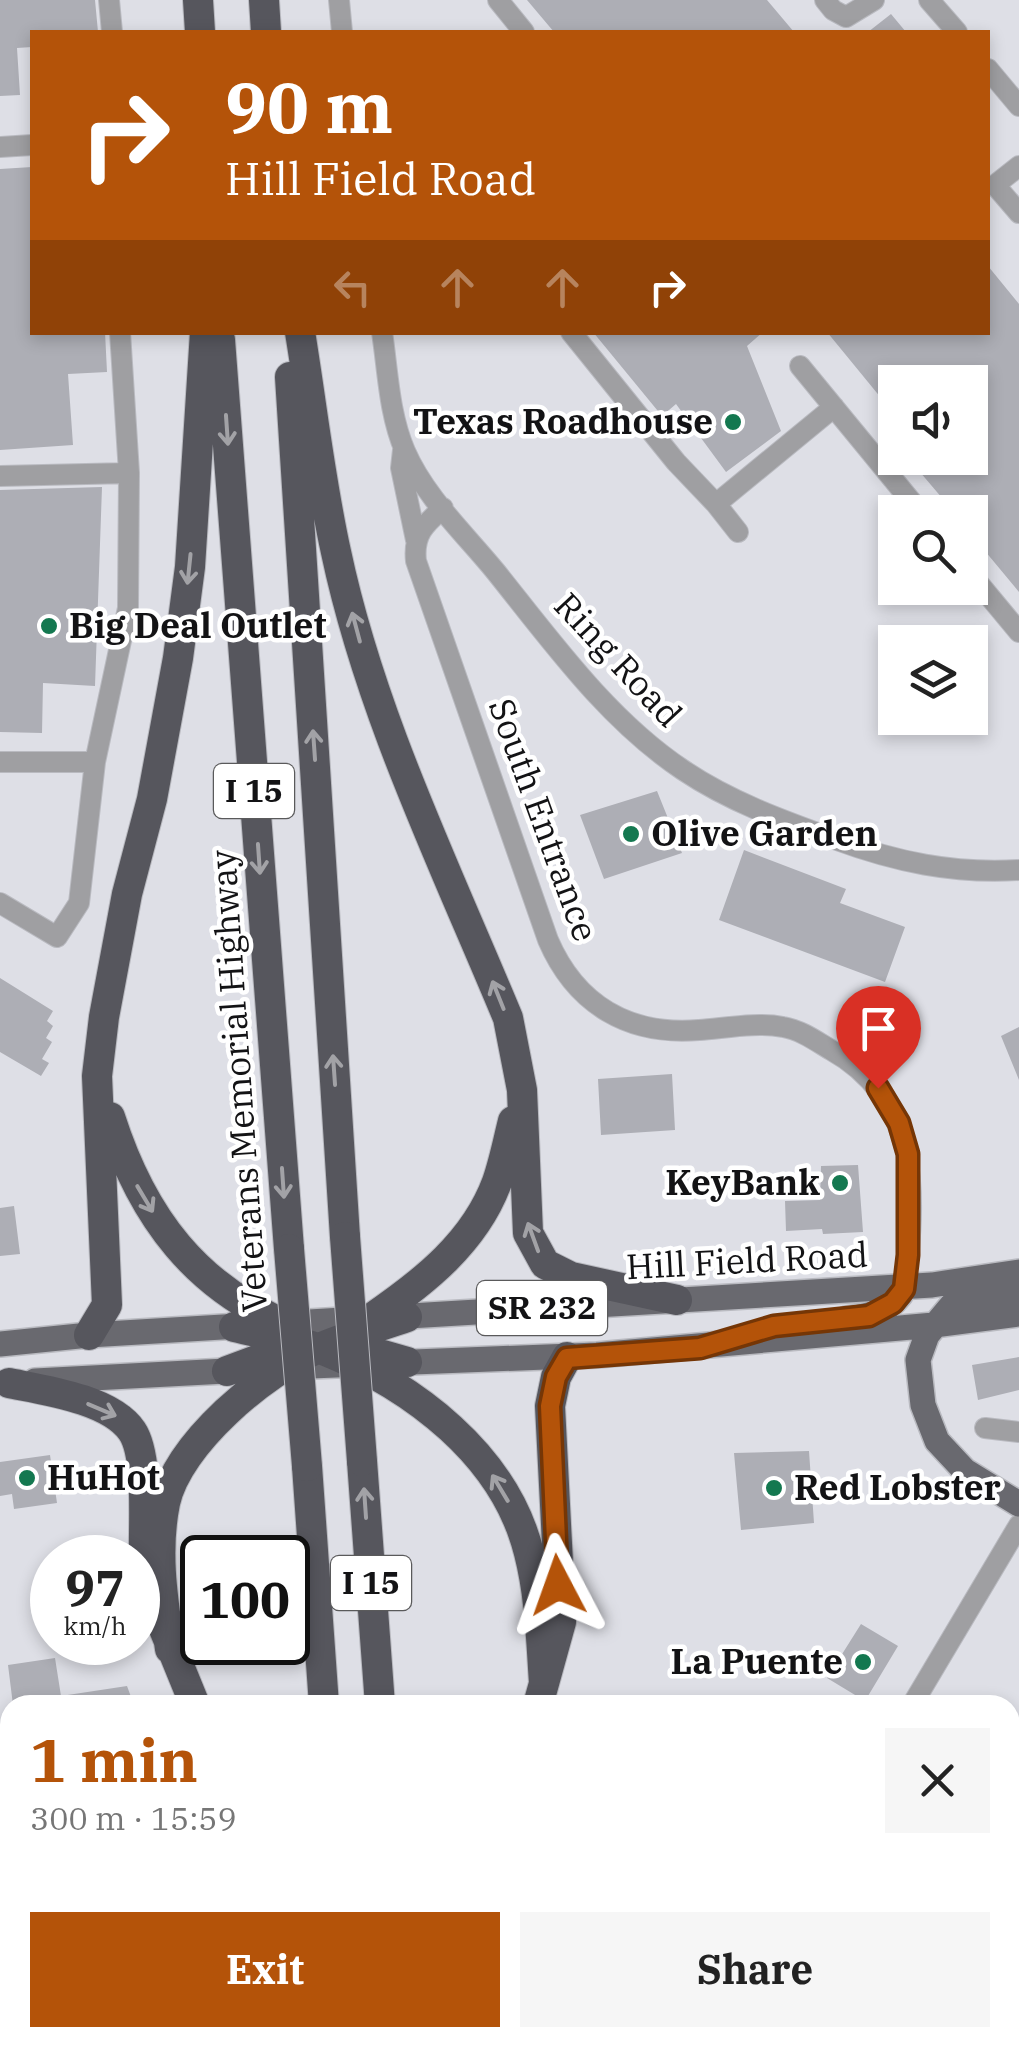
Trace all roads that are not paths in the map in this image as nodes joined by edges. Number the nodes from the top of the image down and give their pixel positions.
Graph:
1 (110, 0) edge
2 (198, 0) edge
3 (264, 0) edge
4 (339, 0) edge
5 (498, 0) edge
6 (825, 0) edge
7 (874, 0) edge
8 (929, 0) edge
9 (112, 30) edge
10 (200, 30) edge
11 (266, 30) edge
12 (342, 30) edge
13 (522, 30) edge
14 (955, 30) edge
15 (990, 71) edge
16 (1019, 106) edge
17 (30, 146) edge
18 (0, 147) edge
19 (1019, 166) edge
20 (1019, 213) edge
21 (120, 335) edge
22 (204, 335) edge
23 (219, 335) edge
24 (287, 335) edge
25 (300, 335) edge
26 (382, 335) edge
27 (573, 335) edge
28 (800, 366) dead end
29 (834, 407) junction
30 (404, 448) junction
31 (129, 473) junction
32 (0, 476) edge
33 (906, 495) edge
34 (716, 504) junction
35 (444, 508) junction
36 (738, 532) dead end
37 (416, 540) junction
38 (988, 595) edge
39 (1019, 632) edge
40 (0, 762) edge
41 (95, 762) junction
42 (1019, 870) edge
43 (0, 903) edge
44 (97, 1076) junction
45 (522, 1090) junction
46 (1019, 1272) edge
47 (904, 1287) junction
48 (1019, 1292) edge
49 (676, 1300) junction
50 (1019, 1314) edge
51 (407, 1316) junction
52 (371, 1318) junction
53 (234, 1326) joint
54 (932, 1329) junction
55 (89, 1335) junction
56 (0, 1344) edge
57 (314, 1347) junction
58 (700, 1348) junction
59 (567, 1358) junction
60 (407, 1362) joint
61 (228, 1371) joint
62 (4, 1383) edge
63 (985, 1428) dead end
64 (1019, 1432) edge
65 (1019, 1504) edge
66 (1019, 1525) edge
67 (170, 1649) junction
68 (541, 1694) edge
69 (191, 1695) edge
70 (323, 1695) edge
71 (379, 1695) edge
72 (918, 1695) edge

1 - 9 street
2 - 10 highway
3 - 11 highway
4 - 12 street
5 - 13 street
6 - 7 street
8 - 14 street
15 - 16 street
17 - 18 street
19 - 20 street
21 - 31 street
22 -> 44 highway
23 -> 70 highway, Veterans Memorial Highway / I 15, bridge
71 -> 24 highway, I 15, bridge
45 -> 25 highway
26 - 30 street, Ring Road
27 - 34 street
28 - 29 street
29 - 33 street
29 - 34 street
30 - 35 street, Ring Road
30 - 37 street, South Entrance
31 - 32 street
31 - 41 street
34 - 36 street
35 - 37 street
35 - 42 street, Ring Road
37 - 47 street, South Entrance
38 - 39 street
40 - 41 street
41 - 43 street
44 - 55 highway
44 -> 57 highway
49 -> 45 highway
45 - 52 highway
46 - 47 main road, Hill Field Road / SR 232
47 - 49 main road, Hill Field Road / SR 232
47 - 58 main road
48 - 54 main road
49 - 51 main road, Hill Field Road / SR 232
50 - 54 main road, SR 232
51 - 52 main road, Hill Field Road / SR 232
51 - 57 highway
52 - 57 highway
53 - 55 main road
53 - 57 highway
54 - 58 main road, SR 232
54 - 65 main road
55 - 56 main road
57 - 60 highway
57 - 61 highway
57 - 67 highway
68 -> 57 highway
58 - 59 main road, SR 232
59 - 60 main road, SR 232
59 - 68 highway
61 - 62 main road
62 -> 67 highway
63 - 64 street
66 - 72 street
67 - 69 highway

